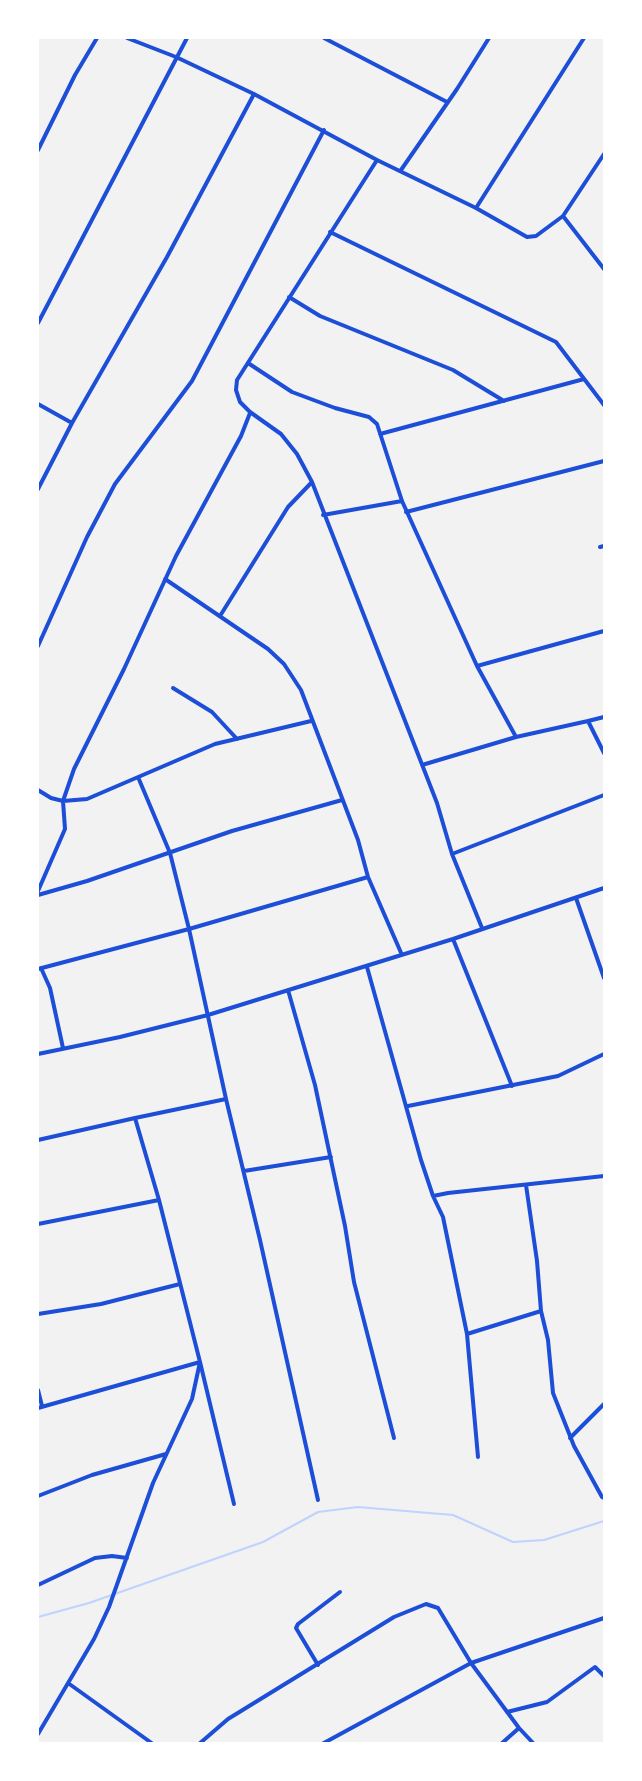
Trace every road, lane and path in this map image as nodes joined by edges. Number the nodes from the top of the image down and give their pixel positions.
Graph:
1 (97, 38) edge
2 (127, 38) edge
3 (187, 38) edge
4 (324, 38) edge
5 (489, 38) edge
6 (584, 38) edge
7 (176, 57) junction
8 (254, 94) junction
9 (447, 102) junction
10 (324, 130) junction
11 (38, 150) edge
12 (604, 154) edge
13 (377, 160) junction
14 (401, 170) junction
15 (476, 208) junction
16 (563, 216) junction
17 (330, 232) junction
18 (604, 268) edge
19 (289, 297) junction
20 (38, 323) edge
21 (248, 363) junction
22 (584, 379) junction
23 (504, 401) junction
24 (38, 404) edge
25 (604, 405) edge
26 (250, 412) junction
27 (72, 423) junction
28 (380, 434) junction
29 (604, 461) edge
30 (312, 482) junction
31 (38, 489) edge
32 (402, 501) junction
33 (406, 512) junction
34 (323, 515) junction
35 (165, 579) junction
36 (220, 616) junction
37 (604, 632) edge
38 (38, 646) edge
39 (477, 666) junction
40 (173, 688) dead end
41 (604, 717) edge
42 (311, 721) junction
43 (588, 721) junction
44 (516, 737) junction
45 (237, 739) junction
46 (604, 753) edge
47 (422, 765) junction
48 (138, 777) junction
49 (38, 790) edge
50 (604, 795) edge
51 (342, 800) junction
52 (63, 801) junction
53 (170, 853) junction
54 (452, 854) junction
55 (368, 877) junction
56 (604, 888) edge
57 (38, 893) edge
58 (576, 898) junction
59 (482, 928) junction
60 (189, 929) junction
61 (453, 939) junction
62 (402, 955) junction
63 (367, 967) junction
64 (39, 968) edge
65 (604, 978) edge
66 (288, 990) junction
67 (208, 1015) junction
68 (63, 1048) junction
69 (38, 1054) edge
70 (604, 1054) edge
71 (512, 1086) junction
72 (226, 1099) junction
73 (408, 1106) junction
74 (135, 1118) junction
75 (38, 1140) edge
76 (331, 1158) junction
77 (244, 1171) junction
78 (604, 1176) edge
79 (526, 1185) junction
80 (433, 1197) junction
81 (159, 1200) junction
82 (38, 1224) edge
83 (180, 1284) junction
84 (541, 1311) junction
85 (38, 1314) edge
86 (467, 1334) junction
87 (200, 1362) junction
88 (38, 1390) edge
89 (604, 1404) edge
90 (40, 1407) edge
91 (570, 1437) junction
92 (394, 1438) dead end
93 (166, 1454) junction
94 (478, 1457) dead end
95 (38, 1497) edge
96 (604, 1498) edge
97 (318, 1500) dead end
98 (234, 1504) dead end
99 (127, 1558) junction
100 (38, 1585) edge
101 (340, 1592) dead end
102 (604, 1618) edge
103 (471, 1663) junction
104 (318, 1665) junction
105 (604, 1676) edge
106 (68, 1683) junction
107 (507, 1712) junction
108 (519, 1728) junction
109 (38, 1731) edge
110 (153, 1743) edge
111 (200, 1743) edge
112 (322, 1743) edge
113 (501, 1743) edge
114 (534, 1743) edge

1 - 11 street
2 - 7 street
3 - 7 street
4 - 9 street
5 - 9 street
6 - 15 street
7 - 8 street
7 - 20 street
8 - 10 street
8 - 27 street
9 - 14 street
10 - 13 street
10 - 38 street
12 - 16 street
13 - 14 street
13 - 17 street
14 - 15 street
15 - 16 street
16 - 18 street
17 - 19 street
17 - 22 street
19 - 21 street
19 - 23 street
21 - 26 street
21 - 28 street
22 - 23 street
22 - 25 street
23 - 28 street
24 - 27 street
26 - 30 street
26 - 35 street
27 - 31 street
28 - 32 street
29 - 33 street
30 - 34 street
30 - 36 street
32 - 33 street
32 - 34 street
33 - 39 street
34 - 47 street
35 - 36 street
35 - 52 street
36 - 42 street
37 - 39 street
39 - 44 street
40 - 45 street
41 - 43 street
42 - 45 street
42 - 51 street
43 - 44 street
43 - 46 street
44 - 47 street
45 - 48 street
47 - 54 street
48 - 52 street
48 - 53 street
49 - 52 street
50 - 54 street
51 - 53 street
51 - 55 street
52 - 57 street
53 - 57 street
53 - 60 street
54 - 59 street
55 - 60 street
55 - 62 street
56 - 58 street
58 - 59 street
58 - 65 street
59 - 61 street
60 - 64 street
60 - 67 street
61 - 62 street
61 - 71 street
62 - 63 street
63 - 66 street
63 - 73 street
64 - 68 street
66 - 67 street
66 - 76 street
67 - 68 street
67 - 72 street
68 - 69 street
70 - 71 street
71 - 73 street
72 - 74 street
72 - 77 street
73 - 80 street
74 - 75 street
74 - 81 street
76 - 77 street
76 - 92 street
77 - 97 street
78 - 79 street
79 - 80 street
79 - 84 street
80 - 86 street
81 - 82 street
81 - 83 street
83 - 85 street
83 - 87 street
84 - 86 street
84 - 91 street
86 - 94 street
87 - 90 street
87 - 93 street
87 - 98 street
88 - 90 street
89 - 91 street
91 - 96 street
93 - 95 street
93 - 99 street
99 - 100 street
99 - 106 street
101 - 104 street
102 - 103 street
103 - 104 street
103 - 107 street
103 - 112 street
104 - 111 street
105 - 107 street
106 - 109 street
106 - 110 street
107 - 108 street
108 - 113 street
108 - 114 street

